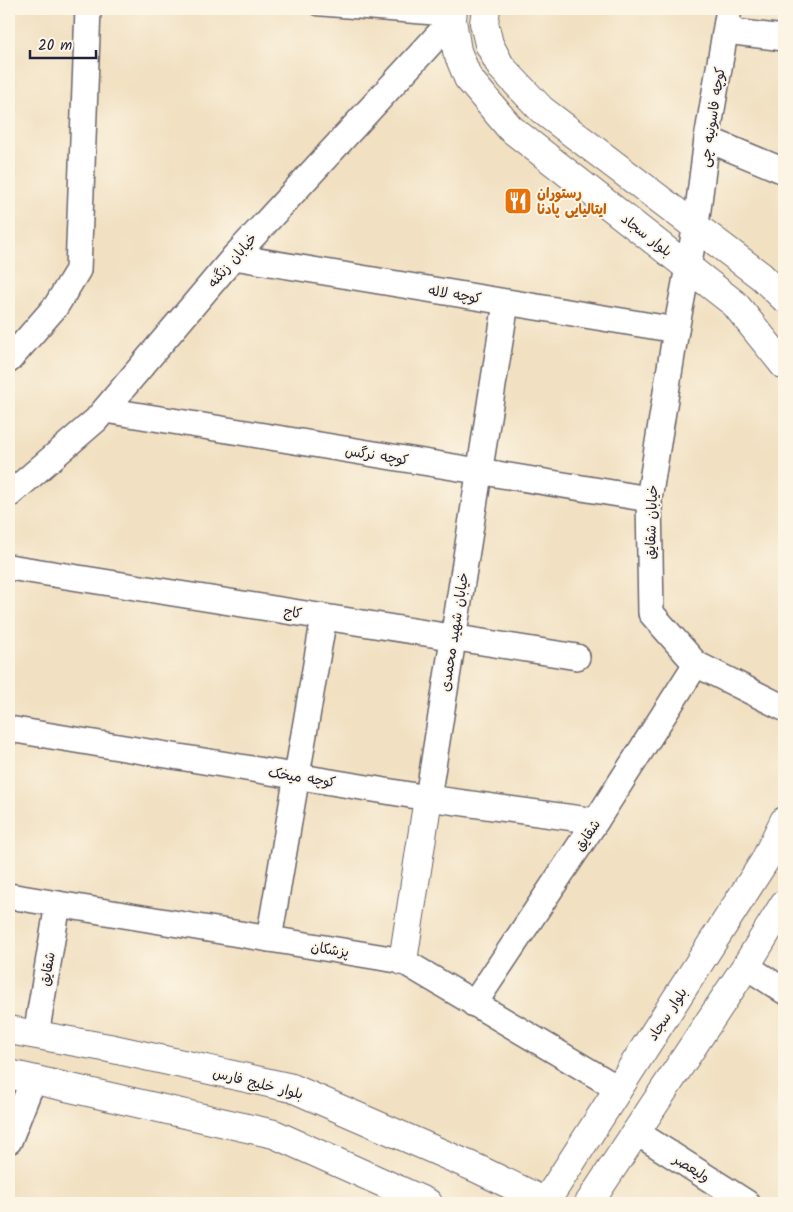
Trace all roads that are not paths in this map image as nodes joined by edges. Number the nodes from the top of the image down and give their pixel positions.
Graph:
1 (88, 9) edge
2 (316, 9) edge
3 (453, 14) edge
4 (485, 16) edge
5 (728, 20) edge
6 (784, 38) edge
7 (707, 139) junction
8 (784, 171) edge
9 (696, 225) junction
10 (234, 257) junction
11 (687, 266) junction
12 (784, 298) edge
13 (506, 303) junction
14 (676, 330) junction
15 (19, 336) edge
16 (9, 360) edge
17 (784, 366) edge
18 (104, 410) junction
19 (480, 471) junction
20 (9, 495) edge
21 (649, 499) junction
22 (9, 567) edge
23 (324, 617) junction
24 (454, 637) junction
25 (577, 657) dead end
26 (696, 664) junction
27 (784, 708) edge
28 (9, 729) edge
29 (297, 776) junction
30 (428, 798) junction
31 (596, 821) junction
32 (784, 821) edge
33 (9, 896) edge
34 (58, 904) junction
35 (784, 904) edge
36 (269, 939) junction
37 (403, 961) junction
38 (746, 966) junction
39 (784, 990) edge
40 (474, 1004) junction
41 (9, 1030) edge
42 (36, 1035) junction
43 (21, 1077) edge
44 (619, 1089) junction
45 (636, 1132) junction
46 (9, 1141) edge
47 (428, 1203) edge
48 (546, 1203) edge
49 (589, 1203) edge
50 (747, 1203) edge

1 - 15 street
2 - 3 lane
3 - 4 main road
3 - 10 street, خیابان زنگنه
3 - 11 main road, بلوار سجاد
4 - 9 main road
5 - 6 street
5 - 7 street, کوچه فاسونیه چی
7 - 8 street
7 - 9 street, کوچه فاسونیه چی
9 - 11 street, کوچه فاسونیه چی
9 - 12 main road
10 - 13 street, کوچه لاله
10 - 18 street, خیابان زنگنه
11 - 14 street, خیابان شقایق
11 - 17 main road, بلوار سجاد
13 - 14 street, کوچه لاله
13 - 19 street, خیابان شهید محمدی
14 - 21 street, خیابان شقایق
15 - 16 street
18 - 19 street, کوچه نرگس
18 - 20 street, خیابان زنگنه
19 - 21 street, کوچه نرگس
19 - 24 street, خیابان شهید محمدی
21 - 26 street, خیابان شقایق
22 - 23 street, کاج
23 - 24 street, کاج
23 - 29 street
24 - 25 street, کاج
24 - 30 street, خیابان شهید محمدی
26 - 27 street, خیابان شقایق
26 - 31 street, شقایق
28 - 29 street, کوچه میخک
29 - 30 street, کوچه میخک
29 - 36 street
30 - 31 street, کوچه میخک
30 - 37 main road, خیابان شهید محمدی
31 - 40 street, شقایق
32 - 44 main road, بلوار سجاد
33 - 34 street, پزشکان
34 - 36 street, پزشکان
34 - 42 street, شقایق
35 - 38 main road
36 - 37 street, پزشکان
37 - 40 street, پزشکان
38 - 39 street
38 - 45 main road
40 - 44 street, پزشکان
41 - 42 main road, بلوار خلیج فارس
42 - 48 main road, بلوار خلیج فارس
43 - 46 street
43 - 47 main road
44 - 48 main road, بلوار سجاد
45 - 49 main road
45 - 50 street, ولیعصر

